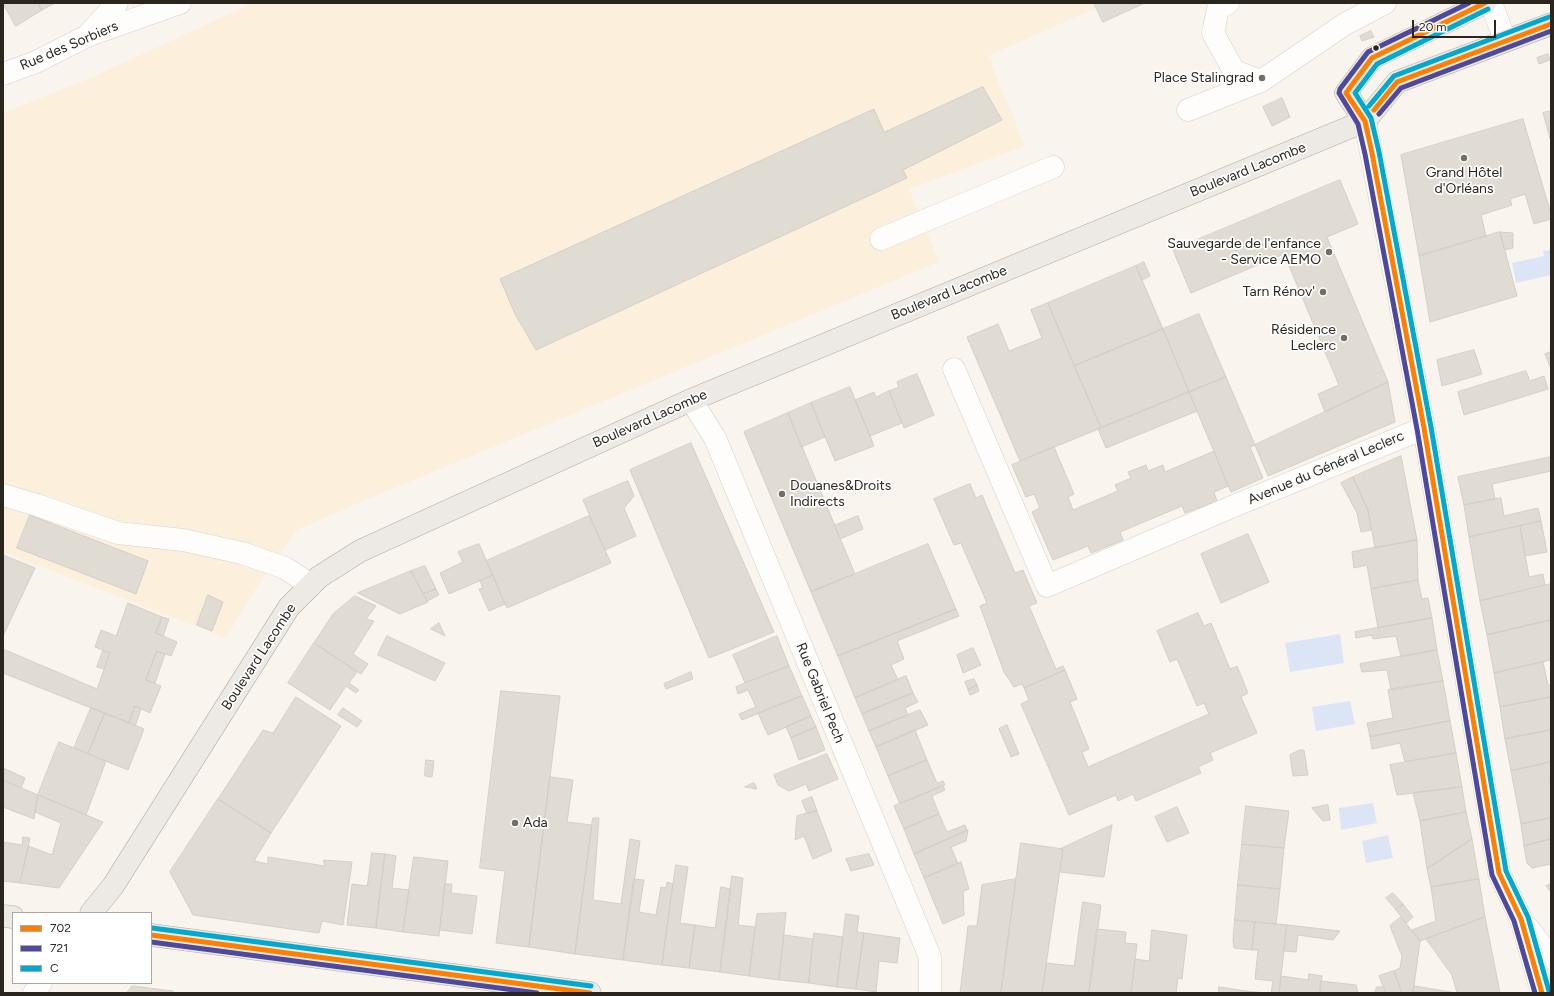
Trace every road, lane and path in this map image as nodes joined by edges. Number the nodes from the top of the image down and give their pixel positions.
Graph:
1 (117, 3) edge
2 (180, 3) edge
3 (1228, 3) edge
4 (1385, 3) edge
5 (1485, 3) edge
6 (1492, 3) edge
7 (1551, 24) edge
8 (87, 36) junction
9 (1505, 40) junction
10 (3, 74) edge
11 (1261, 81) junction
12 (1188, 110) dead end
13 (1365, 121) junction
14 (1053, 168) dead end
15 (881, 239) dead end
16 (954, 369) dead end
17 (691, 400) junction
18 (1424, 428) junction
19 (3, 495) edge
20 (311, 585) junction
21 (92, 912) edge
22 (1521, 919) junction
23 (152, 935) edge
24 (1551, 958) edge
25 (40, 984) edge
26 (34, 993) edge
27 (590, 993) edge
28 (930, 993) edge
29 (1542, 993) edge

1 - 8 street
2 - 8 street, Rue des Sorbiers
3 - 11 street
4 - 11 street
5 - 13 main road
6 - 9 street
7 - 9 main road
8 - 10 street, Rue des Sorbiers
9 - 13 main road
11 - 12 street
13 - 17 main road, Boulevard Lacombe
13 - 18 street
14 - 15 street
16 - 18 street, Avenue du Général Leclerc
17 - 20 main road, Boulevard Lacombe
17 - 28 street, Rue Gabriel Pech
18 - 22 street
19 - 20 street
20 - 21 main road, Boulevard Lacombe
22 - 24 street
22 - 29 street
23 - 27 main road
25 - 26 street

